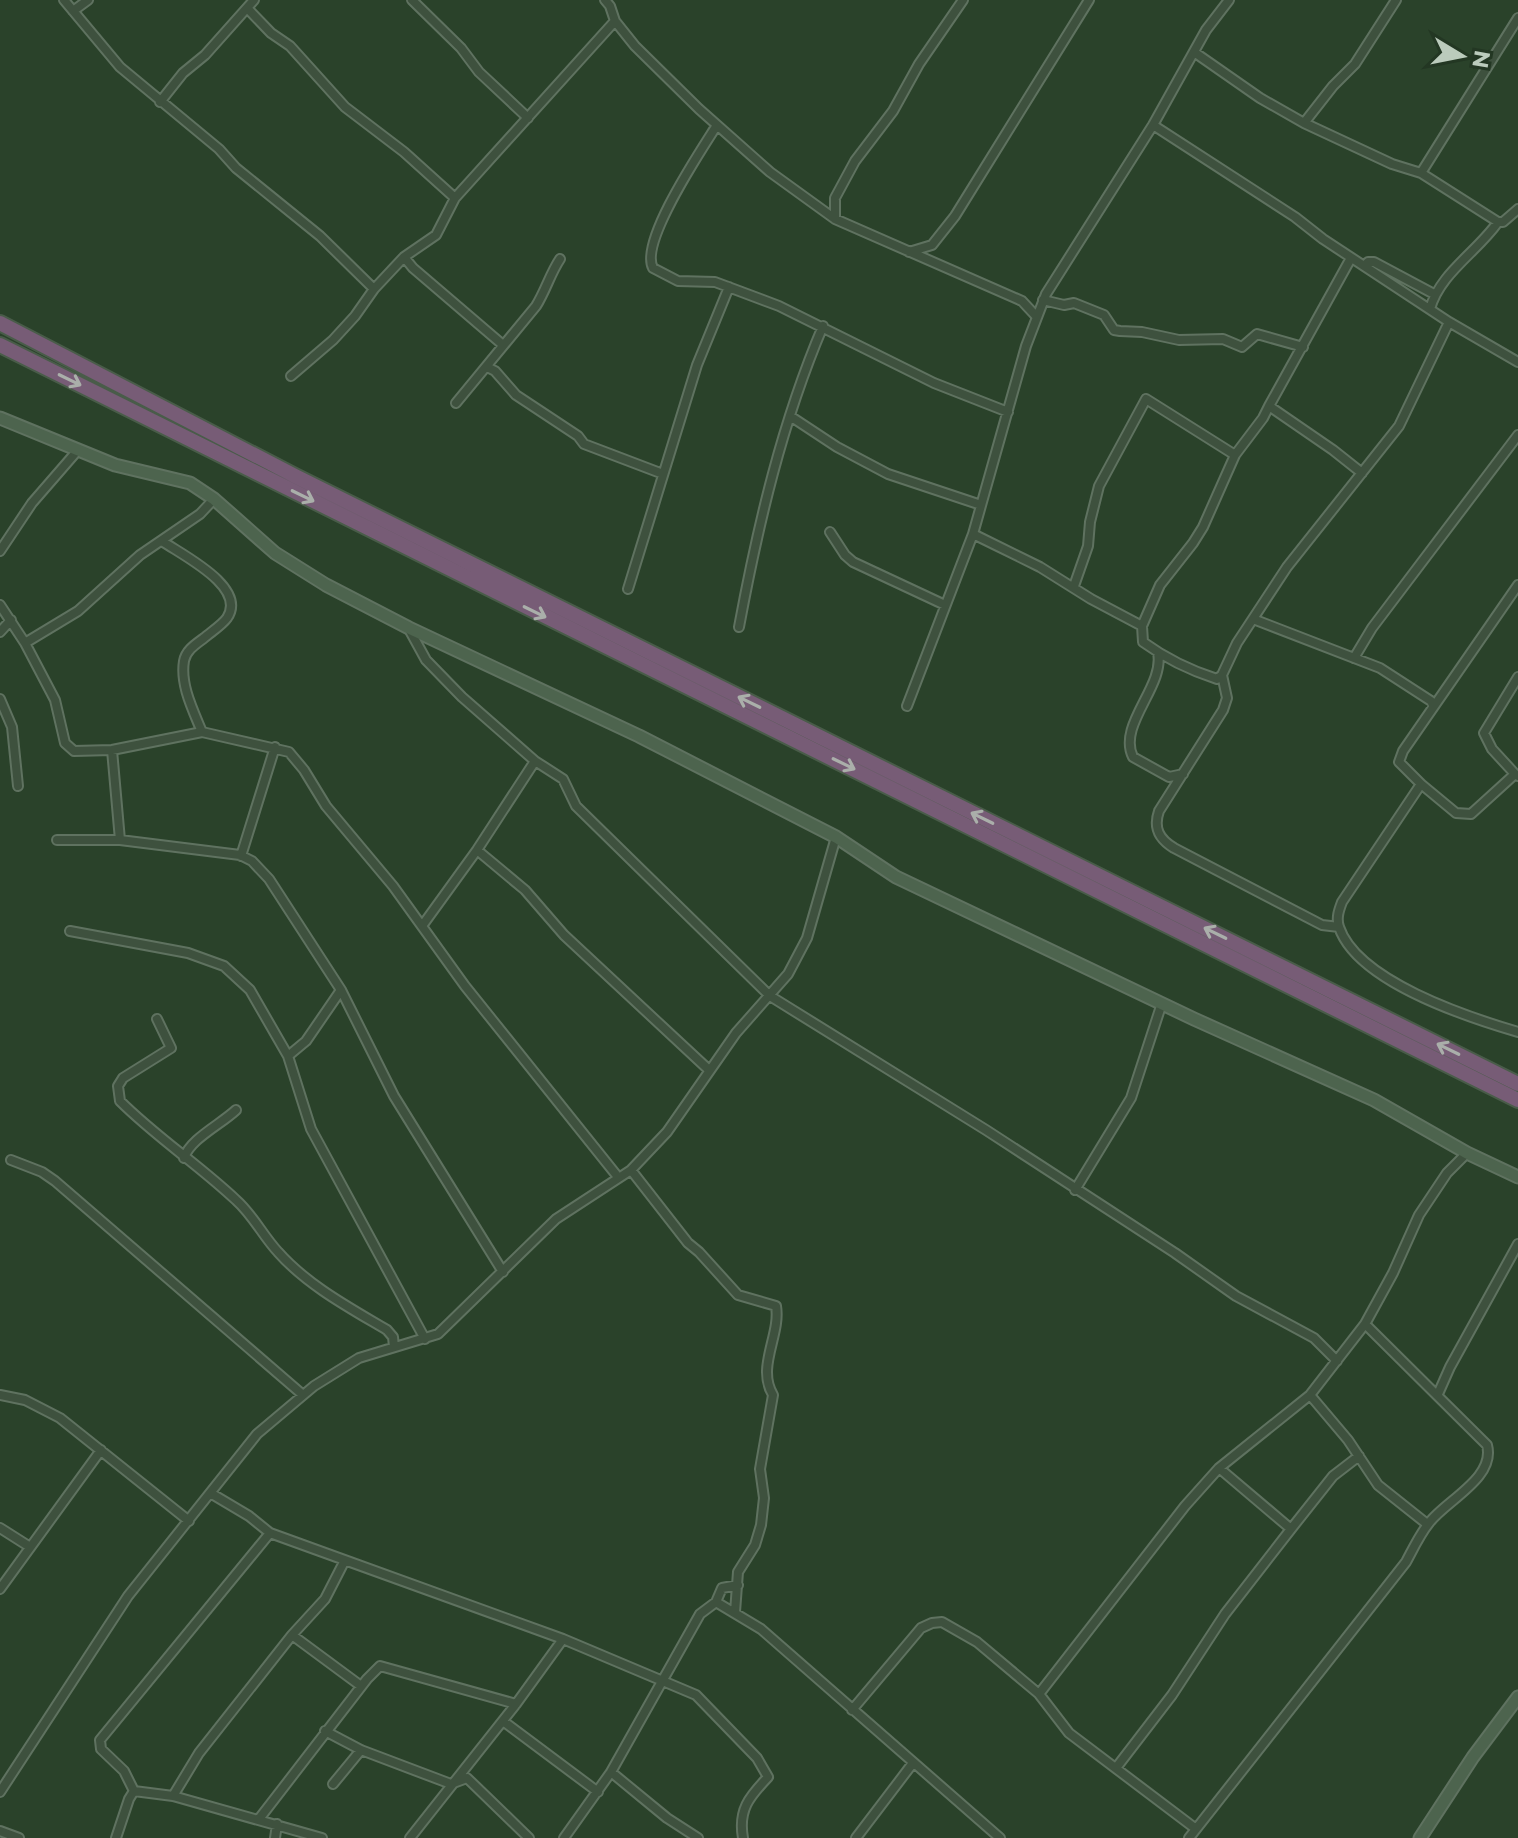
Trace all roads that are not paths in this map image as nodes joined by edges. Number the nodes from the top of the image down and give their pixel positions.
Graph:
1 (64, 0) edge
2 (88, 0) edge
3 (254, 0) edge
4 (412, 0) edge
5 (605, 0) edge
6 (963, 0) edge
7 (1089, 0) edge
8 (1229, 0) edge
9 (1396, 0) edge
10 (247, 8) junction
11 (73, 11) junction
12 (1518, 18) edge
13 (615, 21) junction
14 (1194, 52) junction
15 (160, 102) junction
16 (528, 118) junction
17 (1304, 123) junction
18 (717, 125) junction
19 (1153, 125) junction
20 (1421, 173) junction
21 (455, 198) junction
22 (835, 198) junction
23 (812, 204) junction
24 (1518, 209) edge
25 (835, 219) junction
26 (1498, 222) junction
27 (932, 245) junction
28 (908, 252) junction
29 (404, 257) junction
30 (1351, 258) junction
31 (560, 259) dead end
32 (930, 262) junction
33 (1364, 266) junction
34 (729, 287) junction
35 (374, 289) junction
36 (1434, 294) junction
37 (1044, 297) junction
38 (1022, 301) junction
39 (1430, 309) junction
40 (1036, 316) junction
41 (1449, 322) junction
42 (0, 323) edge
43 (823, 326) junction
44 (0, 345) edge
45 (503, 345) junction
46 (1303, 347) junction
47 (1517, 361) edge
48 (487, 367) junction
49 (291, 376) dead end
50 (456, 403) dead end
51 (1269, 406) junction
52 (1008, 412) junction
53 (790, 416) junction
54 (3, 422) edge
55 (1518, 435) edge
56 (78, 450) junction
57 (1235, 455) junction
58 (1362, 473) junction
59 (663, 474) junction
60 (214, 499) junction
61 (981, 505) junction
62 (830, 532) dead end
63 (973, 534) junction
64 (162, 541) junction
65 (0, 551) edge
66 (1518, 585) edge
67 (1074, 586) junction
68 (628, 589) dead end
69 (0, 605) edge
70 (945, 605) junction
71 (1253, 619) junction
72 (11, 620) junction
73 (1142, 626) junction
74 (739, 627) dead end
75 (409, 628) junction
76 (0, 632) edge
77 (25, 643) junction
78 (1158, 653) junction
79 (1354, 658) junction
80 (1222, 675) junction
81 (1518, 677) edge
82 (0, 699) edge
83 (1433, 705) junction
84 (907, 706) dead end
85 (202, 732) junction
86 (275, 747) junction
87 (112, 750) junction
88 (535, 761) junction
89 (1183, 774) junction
90 (1516, 775) edge
91 (1421, 784) junction
92 (18, 786) dead end
93 (836, 837) junction
94 (57, 840) dead end
95 (120, 840) junction
96 (477, 850) junction
97 (241, 856) junction
98 (422, 926) junction
99 (1339, 927) junction
100 (70, 931) dead end
101 (341, 990) junction
102 (770, 996) junction
103 (1162, 1003) junction
104 (157, 1019) dead end
105 (1518, 1032) edge
106 (288, 1056) junction
107 (709, 1070) junction
108 (1518, 1084) edge
109 (1518, 1100) edge
110 (236, 1110) dead end
111 (1467, 1153) junction
112 (184, 1158) junction
113 (11, 1160) dead end
114 (631, 1170) junction
115 (618, 1177) junction
116 (1518, 1177) edge
117 (1075, 1190) junction
118 (1518, 1244) edge
119 (503, 1272) junction
120 (1365, 1324) junction
121 (425, 1339) junction
122 (394, 1347) junction
123 (1337, 1361) junction
124 (1438, 1394) junction
125 (0, 1395) edge
126 (303, 1395) junction
127 (1310, 1395) junction
128 (101, 1450) junction
129 (1359, 1456) junction
130 (1219, 1468) junction
131 (212, 1494) junction
132 (189, 1521) junction
133 (1427, 1524) junction
134 (0, 1528) edge
135 (1291, 1529) junction
136 (270, 1533) junction
137 (30, 1547) junction
138 (344, 1562) junction
139 (738, 1585) junction
140 (0, 1589) edge
141 (716, 1602) junction
142 (735, 1612) junction
143 (292, 1635) junction
144 (563, 1639) junction
145 (661, 1680) junction
146 (361, 1686) junction
147 (1039, 1694) junction
148 (1518, 1697) edge
149 (516, 1704) junction
150 (852, 1710) junction
151 (503, 1721) junction
152 (325, 1731) junction
153 (361, 1750) junction
154 (913, 1763) junction
155 (1116, 1768) junction
156 (611, 1772) junction
157 (333, 1784) dead end
158 (451, 1784) junction
159 (134, 1791) junction
160 (0, 1792) edge
161 (598, 1792) junction
162 (173, 1796) junction
163 (259, 1819) junction
164 (277, 1824) junction
165 (1196, 1829) junction
166 (0, 1831) edge
167 (19, 1838) edge
168 (116, 1838) edge
169 (275, 1838) edge
170 (322, 1838) edge
171 (410, 1838) edge
172 (529, 1838) edge
173 (564, 1838) edge
174 (698, 1838) edge
175 (743, 1838) edge
176 (856, 1838) edge
177 (1000, 1838) edge
178 (1189, 1838) edge
179 (1420, 1838) edge

1 - 11 street
2 - 11 street
3 - 10 street
4 - 16 street
5 - 13 street
6 - 22 street
7 - 27 street
8 - 14 street
9 - 17 street
10 - 15 street
10 - 21 street
11 - 15 street
12 - 20 street
13 - 16 street
13 - 18 street
14 - 17 street
14 - 19 street
15 - 35 street
16 - 21 street
17 - 20 street
18 - 23 street
18 - 34 street
19 - 30 street
19 - 37 street
20 - 26 street
21 - 29 street
22 - 23 street
22 - 25 street
23 - 25 street
24 - 26 street
25 - 28 street
26 - 36 street
27 - 28 street
27 - 32 street
28 - 32 street
29 - 35 street
29 - 45 street
30 - 33 street
30 - 46 street
31 - 45 street
32 - 38 street
33 - 36 street
33 - 39 street
34 - 43 street
34 - 59 street
35 - 49 street
36 - 39 street
37 - 38 street
37 - 40 street
37 - 46 street
38 - 40 street
39 - 41 street
40 - 52 street
41 - 47 street
41 - 58 street
108 -> 42 highway
43 - 52 street
43 - 53 street
44 -> 109 highway
45 - 48 street
46 - 51 street
48 - 50 street
48 - 59 street
51 - 57 street
51 - 58 street
52 - 61 street
53 - 61 street
53 - 74 street
54 - 56 street
55 - 79 street
56 - 60 street
56 - 65 street
57 - 67 street
57 - 73 street
58 - 71 street
59 - 68 street
60 - 64 street
60 - 75 street
61 - 63 street
62 - 70 street
63 - 67 street
63 - 70 street
64 - 77 street
64 - 85 street
66 - 83 street
67 - 73 street
69 - 72 street
70 - 84 street
71 - 79 street
71 - 80 street
72 - 76 street
72 - 77 street
73 - 78 street
75 - 88 street
75 - 93 street
77 - 87 street
78 - 80 street
78 - 89 street
79 - 83 street
80 - 89 street
81 - 90 street
82 - 92 street
83 - 91 street
85 - 86 street
85 - 87 street
86 - 97 street
86 - 98 street
87 - 95 street
88 - 96 street
88 - 102 street
89 - 99 street
90 - 91 street
91 - 99 street
93 - 102 street
93 - 103 street
94 - 95 street
95 - 97 street
96 - 98 street
96 - 107 street
97 - 101 street
98 - 115 street
99 - 105 street
100 - 106 street
101 - 106 street
101 - 119 street
102 - 107 street
102 - 117 street
103 - 111 street
103 - 117 street
104 - 112 street
106 - 121 street
107 - 114 street
110 - 112 street
111 - 116 street
111 - 120 street
112 - 122 street
113 - 126 street
114 - 115 street
114 - 139 street
115 - 119 street
117 - 123 street
118 - 124 street
119 - 121 street
120 - 123 street
120 - 124 street
121 - 122 street
122 - 126 street
123 - 127 street
124 - 133 street
125 - 128 street
126 - 131 street
127 - 129 street
127 - 130 street
128 - 132 street
128 - 137 street
129 - 133 street
129 - 135 street
130 - 135 street
130 - 147 street
131 - 132 street
131 - 136 street
132 - 160 street
133 - 165 street
134 - 137 street
135 - 155 street
136 - 138 street
136 - 159 street
137 - 140 street
138 - 143 street
138 - 144 street
139 - 141 street
139 - 142 street
141 - 142 street
141 - 145 street
142 - 150 street
143 - 146 street
143 - 162 street
144 - 145 street
144 - 149 street
145 - 156 street
145 - 175 street
146 - 149 street
146 - 152 street
147 - 150 street
147 - 155 street
148 - 179 street
149 - 151 street
150 - 154 street
151 - 158 street
151 - 161 street
152 - 153 street
152 - 163 street
153 - 157 street
153 - 158 street
154 - 176 street
154 - 177 street
155 - 165 street
156 - 161 street
156 - 174 street
158 - 171 street
158 - 172 street
159 - 162 street
159 - 168 street
161 - 173 street
162 - 163 street
163 - 164 street
164 - 169 street
164 - 170 street
165 - 178 street
166 - 167 street

